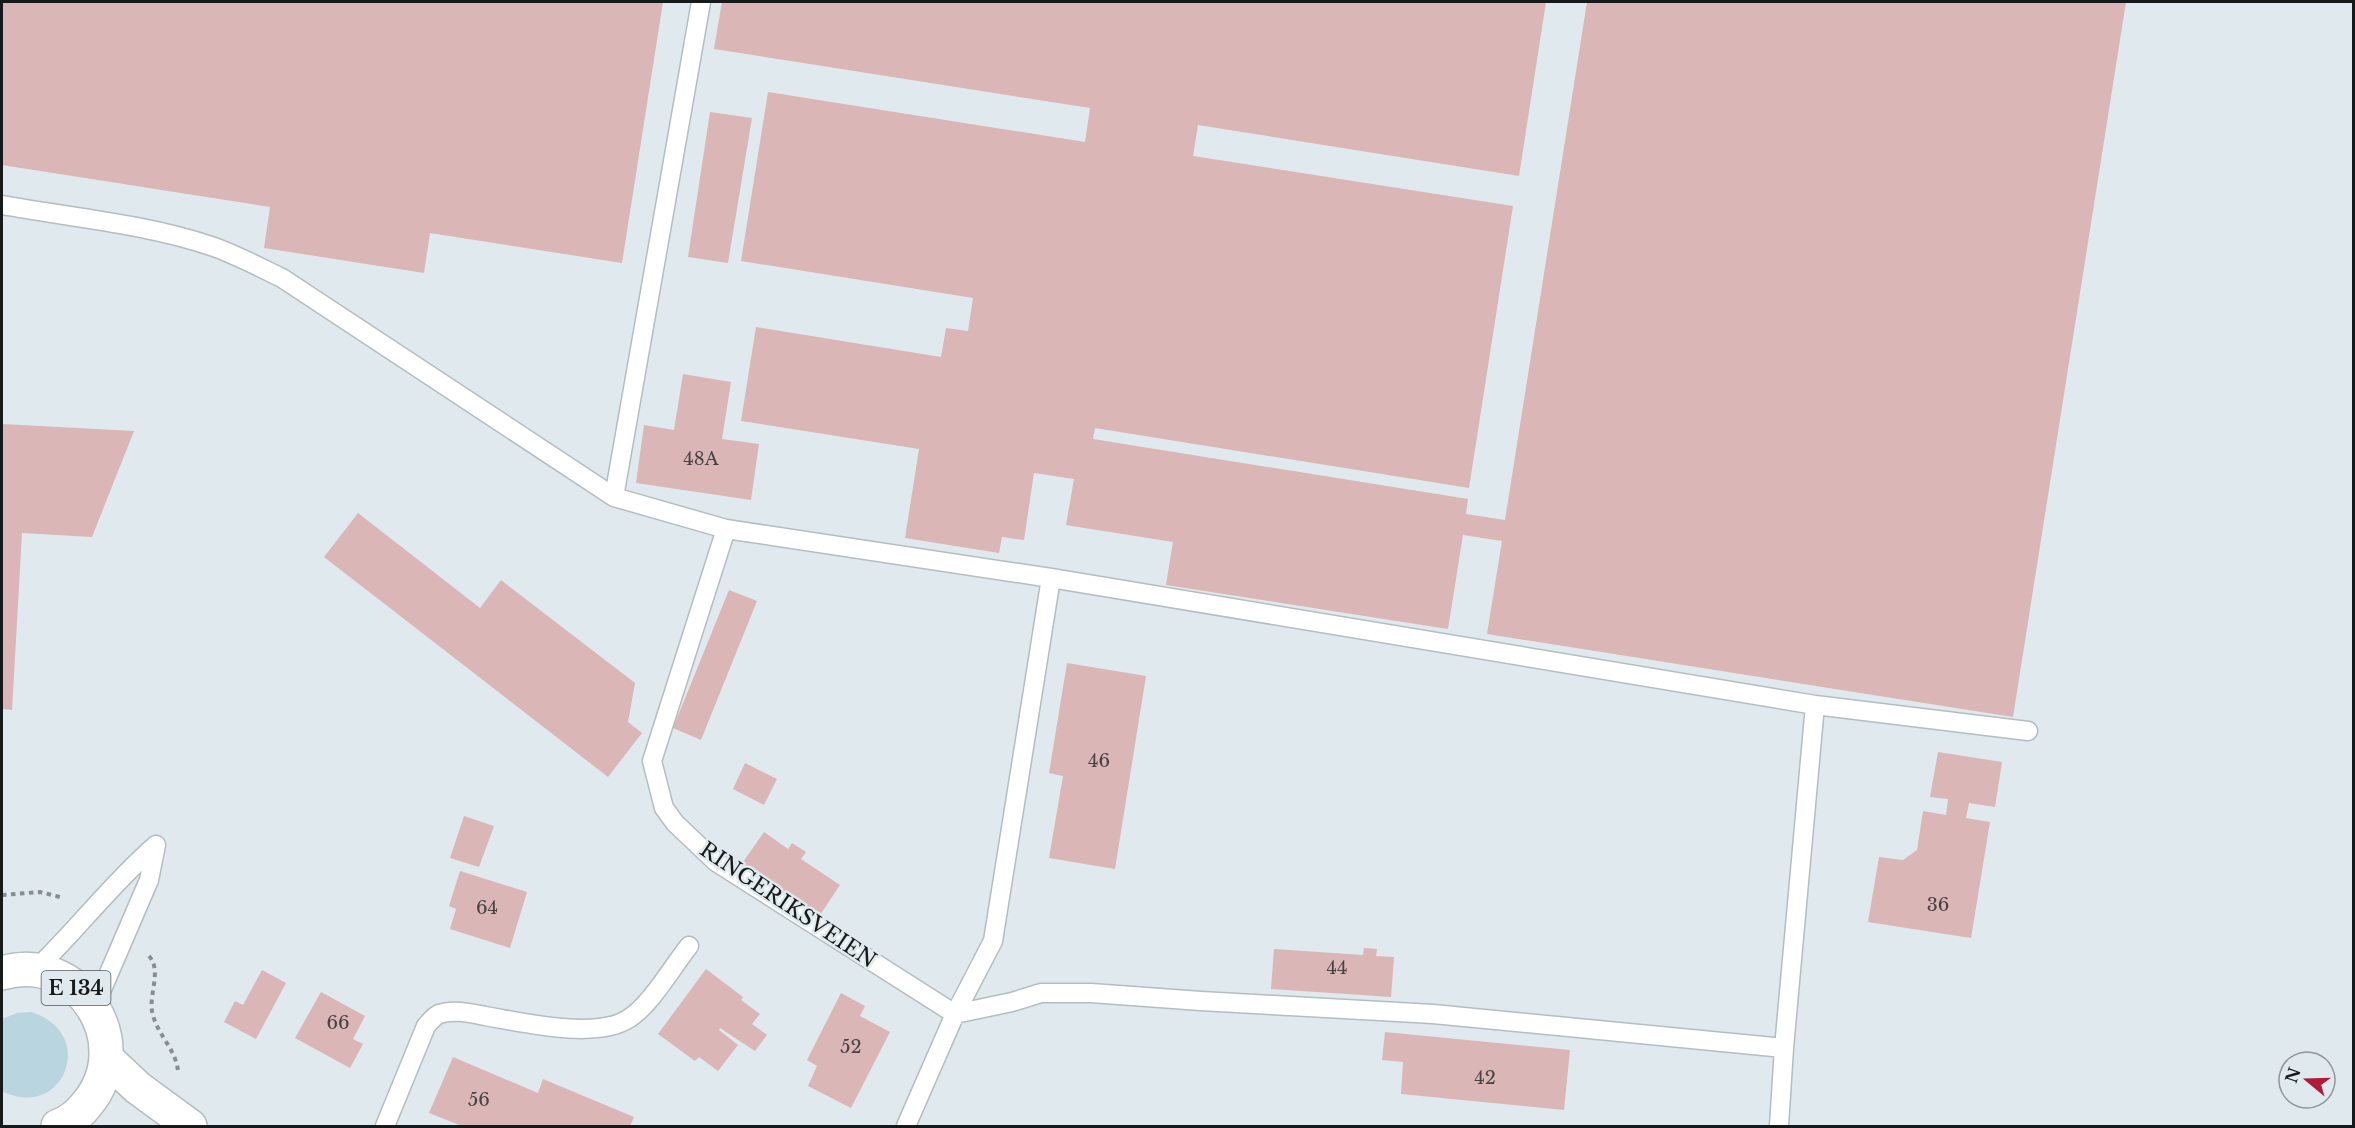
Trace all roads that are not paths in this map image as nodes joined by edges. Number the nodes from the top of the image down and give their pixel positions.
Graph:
1 (701, 2) edge
2 (2, 205) edge
3 (614, 497) junction
4 (726, 529) junction
5 (1051, 578) junction
6 (1815, 705) junction
7 (2028, 731) dead end
8 (689, 946) dead end
9 (35, 970) junction
10 (2, 973) edge
11 (94, 1008) junction
12 (955, 1014) junction
13 (1784, 1048) junction
14 (106, 1058) junction
15 (64, 1126) edge
16 (190, 1126) edge
17 (385, 1126) edge
18 (906, 1126) edge
19 (1779, 1126) edge

1 - 3 lane
2 - 3 lane
3 - 4 lane
4 - 5 lane
4 - 12 lane, RINGERIKSVEIEN
5 - 6 lane
5 - 12 lane
6 - 7 lane
6 - 13 lane
8 - 17 lane
9 - 10 highway, E 134
9 - 11 highway, E 134
9 - 11 lane
11 - 14 highway, E 134
12 - 13 lane
12 - 18 lane
13 - 19 lane
14 - 15 highway, E 134
14 - 16 highway

